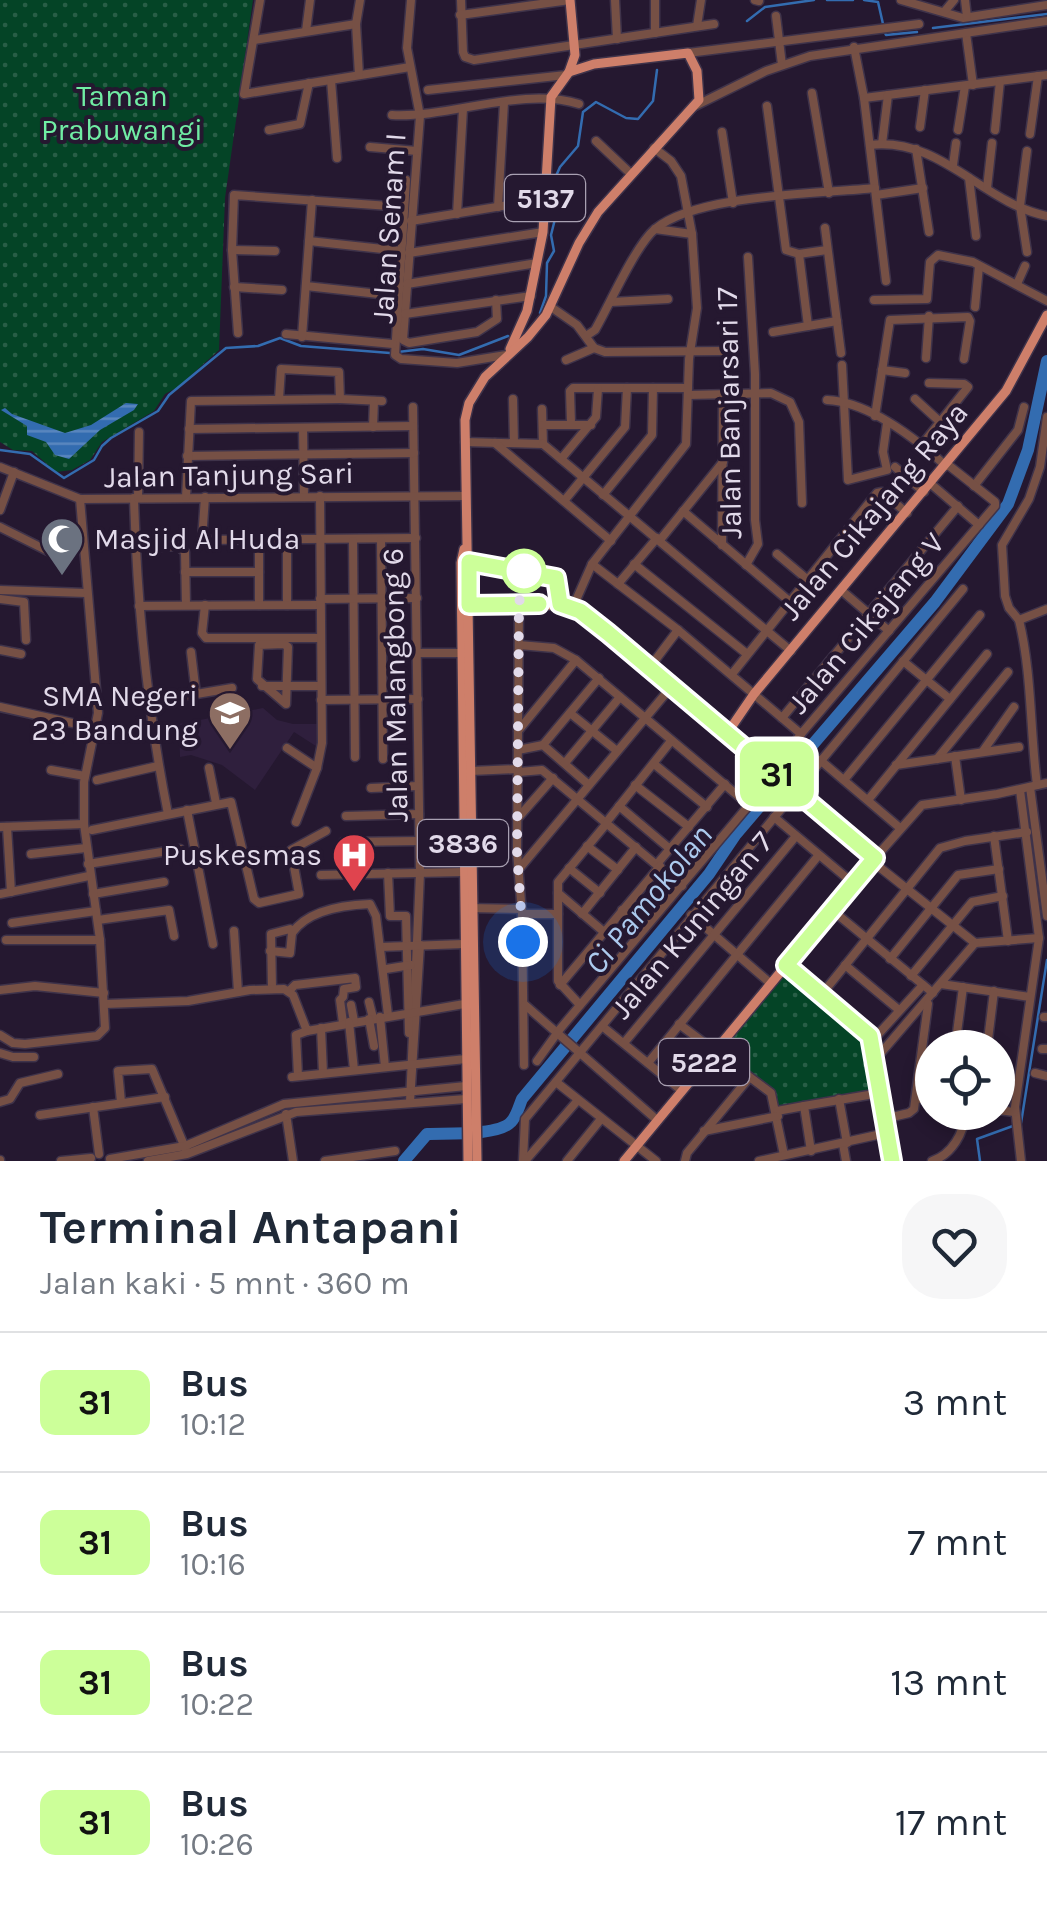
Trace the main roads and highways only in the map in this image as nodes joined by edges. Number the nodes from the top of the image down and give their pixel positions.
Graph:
1 (570, 0) edge
2 (576, 46) junction
3 (594, 64) junction
4 (568, 74) junction
5 (1047, 315) edge
6 (526, 316) junction
7 (539, 324) junction
8 (507, 354) junction
9 (466, 605) junction
10 (465, 689) junction
11 (728, 732) junction
12 (468, 908) junction
13 (470, 1002) junction
14 (470, 1059) junction
15 (472, 1123) junction
16 (472, 1141) junction
17 (468, 1161) edge
18 (477, 1161) edge
19 (624, 1161) edge

1 - 2 main road
2 - 3 main road
2 - 4 main road
3 - 4 main road
3 - 7 main road
4 - 6 main road, 5137
5 - 11 main road, Jalan Cikajang Raya
6 - 7 main road
6 - 8 main road, 5137
7 - 8 main road
8 - 9 main road, 3836
9 - 10 main road, 3836
9 - 10 main road, 3836
9 - 11 main road
10 - 12 main road, 3836
10 - 12 main road, 3836
11 - 19 main road, 5222
12 - 13 main road, 3836
12 - 13 main road, 3836
13 - 14 main road, 3836
14 - 15 main road, 3836
14 - 15 main road, 3836
15 - 16 main road, 3836
16 - 17 main road, 3836
16 - 18 main road, 3836

